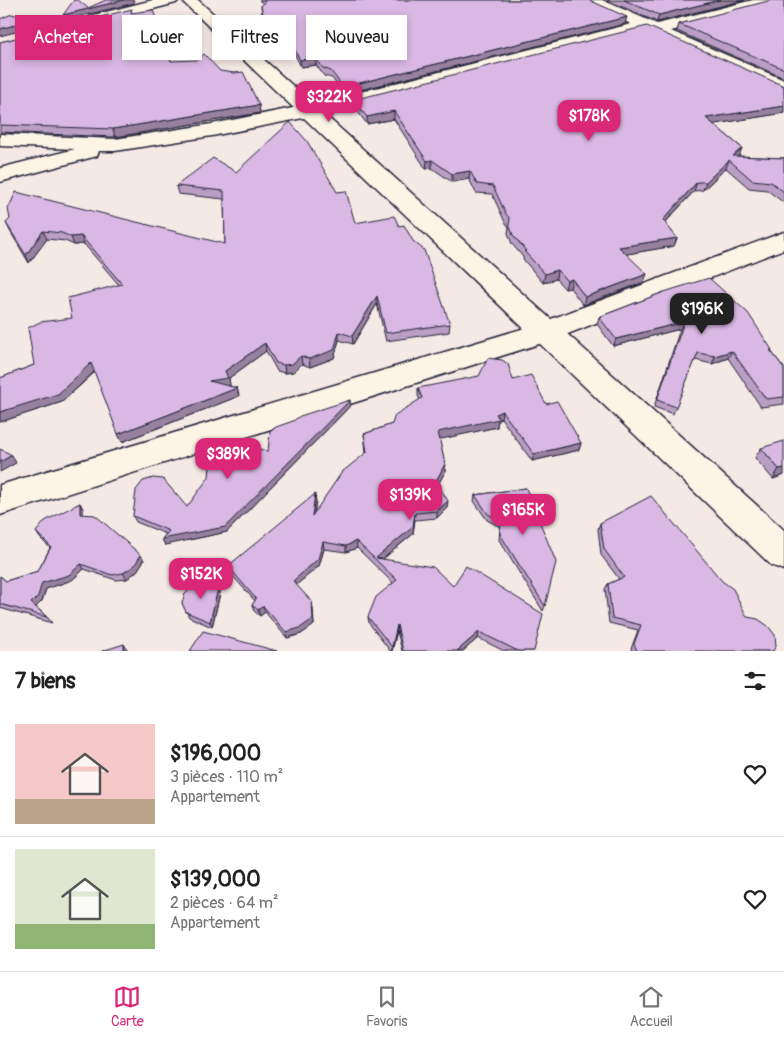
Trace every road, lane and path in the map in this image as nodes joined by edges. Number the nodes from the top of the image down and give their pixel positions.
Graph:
1 (171, 0) edge
2 (189, 0) edge
3 (589, 0) edge
4 (771, 0) edge
5 (110, 15) edge
6 (653, 27) junction
7 (784, 87) edge
8 (308, 111) junction
9 (0, 140) edge
10 (115, 145) junction
11 (0, 176) edge
12 (784, 240) edge
13 (545, 332) junction
14 (0, 500) edge
15 (784, 553) edge

1 - 5 main road
2 - 8 main road
3 - 6 main road
4 - 6 main road
6 - 7 main road
6 - 8 main road
8 - 10 main road
8 - 13 main road
9 - 10 main road
10 - 11 main road
12 - 13 main road
13 - 14 main road
13 - 15 main road

